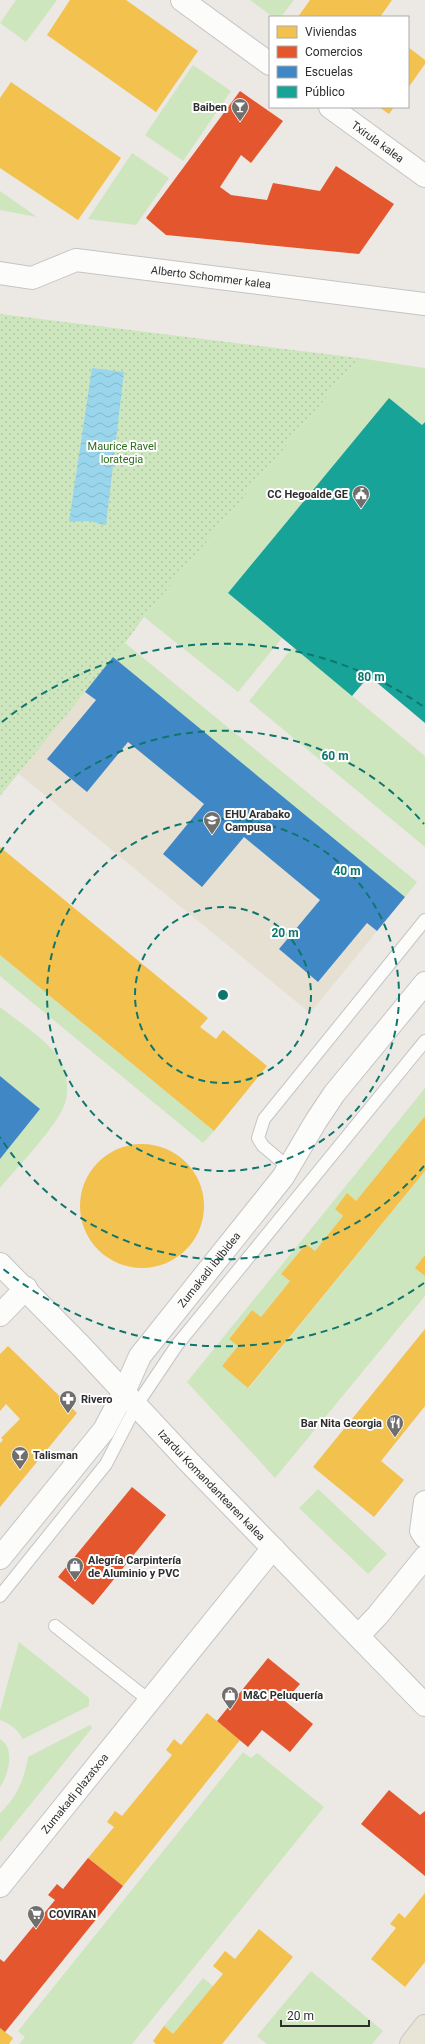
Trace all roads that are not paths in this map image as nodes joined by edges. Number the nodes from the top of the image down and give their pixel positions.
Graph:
1 (182, 0) edge
2 (269, 63) edge
3 (331, 108) edge
4 (425, 176) edge
5 (0, 274) edge
6 (425, 304) edge
7 (425, 920) edge
8 (425, 983) edge
9 (425, 1041) edge
10 (288, 1167) junction
11 (0, 1264) edge
12 (26, 1288) junction
13 (0, 1315) edge
14 (130, 1399) junction
15 (425, 1502) edge
16 (425, 1537) edge
17 (273, 1548) junction
18 (425, 1557) edge
19 (0, 1558) edge
20 (0, 1596) edge
21 (55, 1626) dead end
22 (358, 1636) junction
23 (150, 1701) junction
24 (425, 1705) edge
25 (0, 1886) edge
26 (425, 2026) edge
27 (411, 2044) edge

1 - 2 street
3 - 4 street, Txirula kalea
5 - 6 street, Alberto Schommer kalea
7 - 10 lane
8 - 10 street, Zumakadi ibilbidea
9 - 14 lane, Zumakadi ibilbidea
10 - 14 street, Zumakadi ibilbidea
11 - 12 street, Izardui Komandantearen kalea
12 - 13 street
12 - 14 street, Izardui Komandantearen kalea
14 - 17 street, Izardui Komandantearen kalea
14 - 19 street, Zumakadi ibilbidea
14 - 20 lane, Zumakadi ibilbidea
15 - 16 street
17 - 22 street, Izardui Komandantearen kalea
17 - 23 street, Zumakadi plazatxoa
18 - 22 street
21 - 23 lane
22 - 24 street, Izardui Komandantearen kalea
23 - 25 street, Zumakadi plazatxoa
26 - 27 main road

